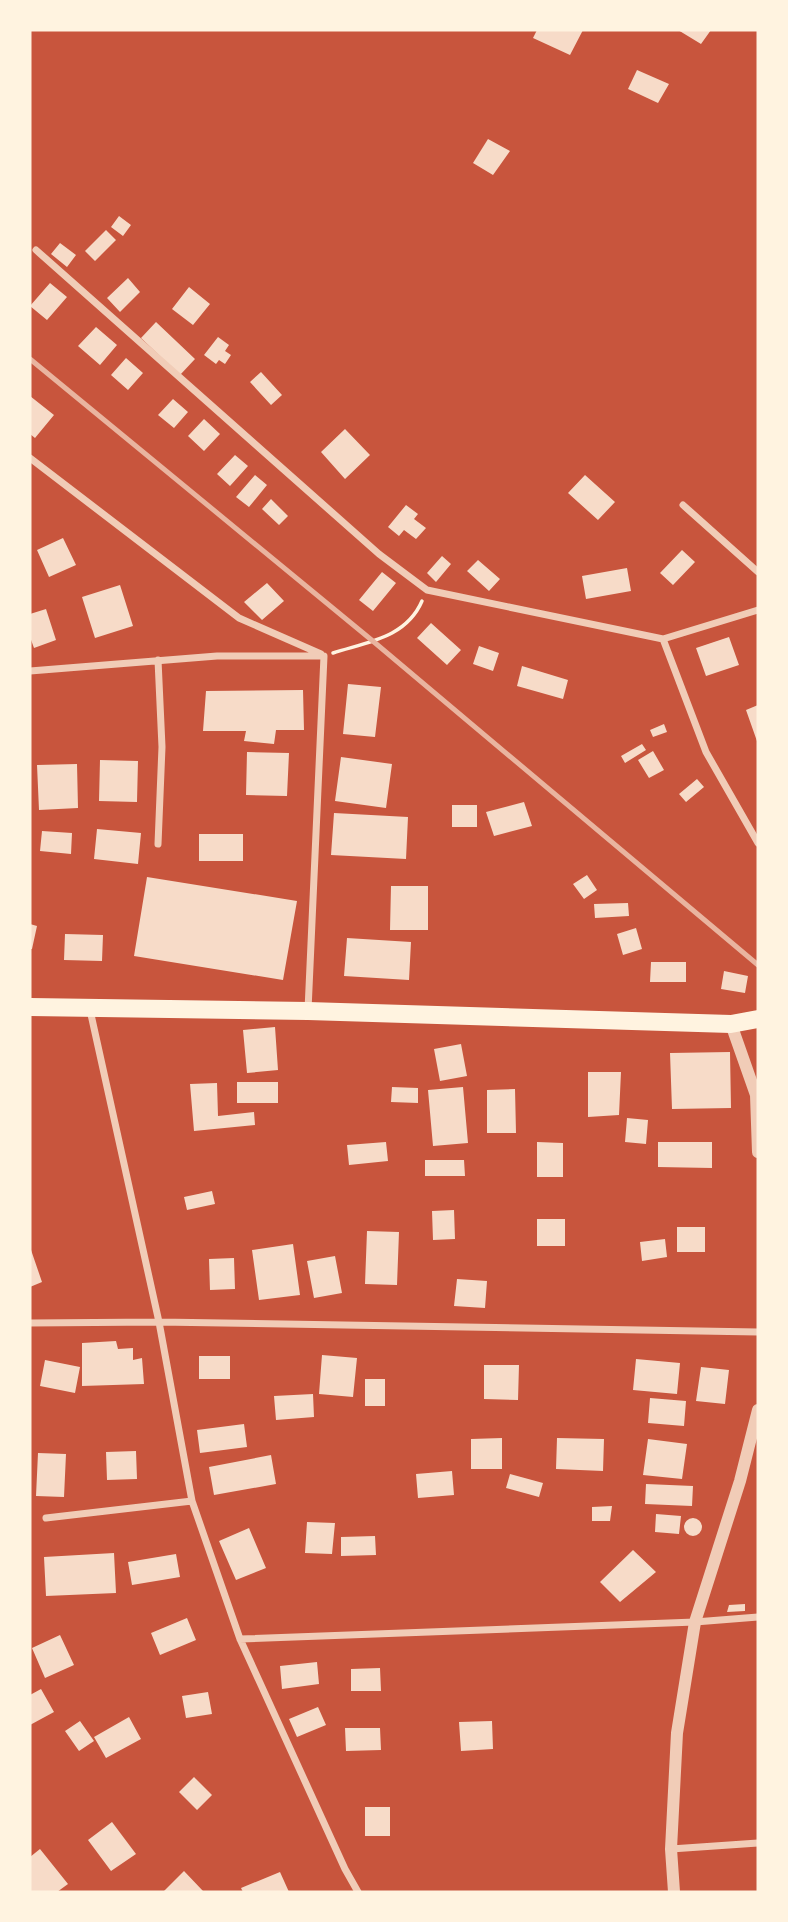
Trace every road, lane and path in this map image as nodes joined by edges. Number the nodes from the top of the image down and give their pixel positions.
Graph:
1 (36, 250) dead end
2 (30, 458) edge
3 (683, 505) dead end
4 (758, 572) edge
5 (427, 590) junction
6 (758, 610) edge
7 (663, 639) junction
8 (324, 656) junction
9 (158, 660) junction
10 (30, 671) edge
11 (758, 843) edge
12 (158, 844) dead end
13 (30, 1007) edge
14 (90, 1008) junction
15 (308, 1011) junction
16 (758, 1019) edge
17 (731, 1024) junction
18 (758, 1152) edge
19 (159, 1322) junction
20 (30, 1323) edge
21 (758, 1332) edge
22 (758, 1410) edge
23 (192, 1501) junction
24 (46, 1518) dead end
25 (758, 1617) edge
26 (695, 1622) junction
27 (240, 1639) junction
28 (758, 1843) edge
29 (671, 1849) junction
30 (358, 1892) edge
31 (674, 1892) edge

1 - 5 street
2 - 8 street
3 - 4 street
5 - 7 street
5 - 8 path
6 - 7 street
7 - 11 street
8 - 9 street
8 - 15 street
9 - 10 street
9 - 12 street
13 - 14 highway
14 - 15 highway
14 - 19 street
15 - 17 highway
16 - 17 highway
17 - 18 street
19 - 20 street
19 - 21 street
19 - 23 street
22 - 26 street
23 - 24 street
23 - 27 street
25 - 26 street
26 - 27 street
26 - 29 street
27 - 30 street
28 - 29 street
29 - 31 street

